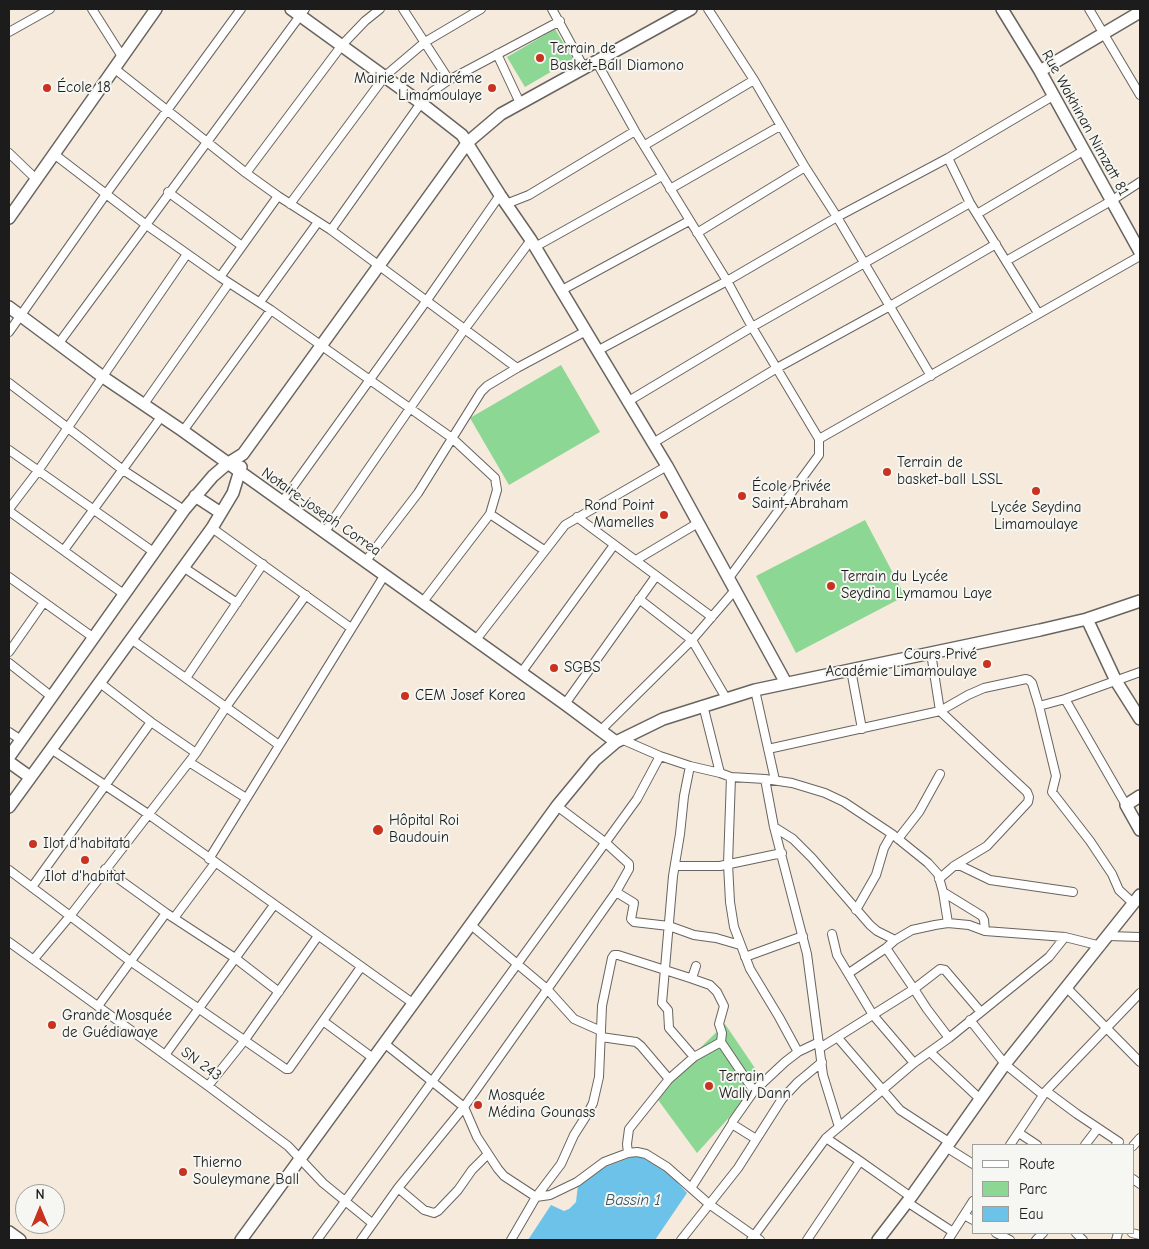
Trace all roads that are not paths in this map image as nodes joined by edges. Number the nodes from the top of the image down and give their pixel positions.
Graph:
1 (50, 9) edge
2 (92, 9) edge
3 (156, 9) edge
4 (242, 9) edge
5 (380, 9) edge
6 (403, 9) edge
7 (481, 9) edge
8 (552, 9) edge
9 (691, 9) edge
10 (708, 9) edge
11 (1002, 9) edge
12 (1089, 9) edge
13 (298, 11) edge
14 (1140, 12) edge
15 (560, 21) junction
16 (9, 32) edge
17 (1104, 33) junction
18 (425, 42) junction
19 (342, 45) junction
20 (497, 54) junction
21 (123, 58) junction
22 (596, 61) junction
23 (584, 68) junction
24 (115, 69) junction
25 (1040, 71) junction
26 (385, 76) junction
27 (449, 80) junction
28 (754, 80) junction
29 (1138, 86) edge
30 (1053, 96) junction
31 (1140, 96) edge
32 (421, 103) junction
33 (520, 103) junction
34 (167, 111) junction
35 (780, 126) junction
36 (635, 131) junction
37 (206, 141) junction
38 (468, 142) junction
39 (645, 145) junction
40 (1083, 152) junction
41 (9, 153) edge
42 (54, 154) junction
43 (948, 158) junction
44 (805, 167) junction
45 (246, 173) junction
46 (662, 176) junction
47 (36, 178) junction
48 (1140, 182) edge
49 (670, 189) junction
50 (168, 192) junction
51 (106, 194) junction
52 (278, 196) junction
53 (503, 200) junction
54 (1111, 201) junction
55 (970, 203) junction
56 (290, 204) junction
57 (977, 214) junction
58 (837, 216) junction
59 (9, 218) edge
60 (689, 220) junction
61 (318, 222) junction
62 (145, 224) junction
63 (331, 230) junction
64 (697, 233) junction
65 (533, 244) junction
66 (996, 244) junction
67 (242, 246) junction
68 (1140, 252) edge
69 (187, 254) junction
70 (1140, 256) edge
71 (1006, 261) junction
72 (865, 263) junction
73 (379, 265) junction
74 (220, 277) junction
75 (727, 281) junction
76 (228, 283) junction
77 (562, 290) junction
78 (427, 300) junction
79 (260, 302) junction
80 (890, 306) junction
81 (9, 307) edge
82 (271, 310) junction
83 (1038, 313) junction
84 (21, 315) junction
85 (752, 327) junction
86 (464, 330) junction
87 (586, 331) junction
88 (9, 332) edge
89 (59, 343) junction
90 (322, 345) junction
91 (597, 351) junction
92 (517, 368) junction
93 (777, 368) junction
94 (931, 376) junction
95 (103, 377) junction
96 (370, 379) junction
97 (9, 383) edge
98 (627, 402) junction
99 (144, 404) junction
100 (410, 408) junction
101 (161, 417) junction
102 (68, 428) junction
103 (183, 431) junction
104 (452, 438) junction
105 (819, 439) junction
106 (653, 443) junction
107 (9, 450) edge
108 (243, 454) junction
109 (227, 464) junction
110 (667, 466) junction
111 (123, 470) junction
112 (38, 471) junction
113 (240, 473) junction
114 (195, 496) junction
115 (282, 502) junction
116 (9, 510) edge
117 (95, 510) junction
118 (184, 510) junction
119 (221, 514) junction
120 (490, 514) junction
121 (577, 516) junction
122 (698, 523) junction
123 (212, 528) junction
124 (324, 532) junction
125 (614, 544) junction
126 (64, 550) junction
127 (544, 550) junction
128 (155, 553) junction
129 (636, 560) junction
130 (365, 562) junction
131 (263, 564) junction
132 (183, 567) junction
133 (384, 576) junction
134 (656, 576) junction
135 (9, 577) edge
136 (729, 578) junction
137 (735, 590) junction
138 (125, 595) junction
139 (306, 595) junction
140 (639, 599) junction
141 (1140, 601) edge
142 (44, 602) junction
143 (237, 603) junction
144 (422, 603) junction
145 (712, 617) junction
146 (1087, 619) junction
147 (351, 628) junction
148 (94, 638) junction
149 (131, 639) junction
150 (692, 640) junction
151 (475, 641) junction
152 (9, 652) edge
153 (931, 653) junction
154 (9, 663) edge
155 (851, 670) junction
156 (1140, 672) edge
157 (521, 673) junction
158 (186, 678) junction
159 (1116, 681) junction
160 (100, 683) junction
161 (786, 683) junction
162 (755, 690) junction
163 (52, 697) junction
164 (726, 698) junction
165 (1065, 699) junction
166 (565, 704) junction
167 (703, 705) junction
168 (1039, 706) junction
169 (226, 707) junction
170 (940, 711) junction
171 (1140, 719) edge
172 (151, 722) junction
173 (862, 729) junction
174 (601, 730) junction
175 (9, 732) edge
176 (20, 740) junction
177 (619, 740) junction
178 (278, 745) junction
179 (51, 749) junction
180 (768, 749) junction
181 (196, 753) junction
182 (660, 756) junction
183 (9, 757) edge
184 (9, 762) edge
185 (189, 762) junction
186 (690, 766) junction
187 (720, 773) junction
188 (940, 774) dead end
189 (30, 777) junction
190 (731, 777) junction
191 (764, 779) junction
192 (775, 780) junction
193 (105, 786) junction
194 (1140, 796) edge
195 (246, 798) junction
196 (1126, 805) junction
197 (9, 806) edge
198 (557, 806) junction
199 (148, 814) junction
200 (774, 827) junction
201 (1140, 830) edge
202 (895, 836) junction
203 (606, 842) junction
204 (782, 852) junction
205 (212, 861) junction
206 (728, 864) junction
207 (675, 866) junction
208 (954, 866) junction
209 (105, 869) junction
210 (9, 870) edge
211 (939, 879) junction
212 (32, 887) junction
213 (616, 892) junction
214 (943, 892) junction
215 (1073, 892) dead end
216 (1137, 900) edge
217 (274, 905) junction
218 (856, 910) junction
219 (166, 913) junction
220 (70, 916) junction
221 (174, 918) junction
222 (948, 923) junction
223 (471, 924) junction
224 (669, 926) junction
225 (985, 931) junction
226 (832, 934) dead end
227 (318, 936) junction
228 (803, 936) junction
229 (1108, 936) junction
230 (1065, 937) junction
231 (1140, 938) edge
232 (894, 940) junction
233 (9, 942) edge
234 (740, 945) junction
235 (1101, 946) junction
236 (886, 948) junction
237 (745, 957) junction
238 (235, 958) junction
239 (34, 959) junction
240 (130, 961) junction
241 (518, 964) junction
242 (696, 966) dead end
243 (361, 967) junction
244 (666, 971) junction
245 (849, 973) junction
246 (690, 978) junction
247 (1066, 987) junction
248 (547, 989) junction
249 (914, 989) junction
250 (278, 992) junction
251 (1140, 993) edge
252 (414, 1004) junction
253 (98, 1006) junction
254 (199, 1009) junction
255 (980, 1011) junction
256 (872, 1015) junction
257 (970, 1020) junction
258 (323, 1021) junction
259 (1107, 1028) junction
260 (601, 1034) junction
261 (838, 1038) junction
262 (949, 1038) junction
263 (244, 1041) junction
264 (721, 1042) junction
265 (384, 1043) junction
266 (820, 1045) junction
267 (798, 1052) junction
268 (930, 1052) junction
269 (165, 1055) junction
270 (694, 1057) junction
271 (373, 1058) junction
272 (822, 1062) junction
273 (1140, 1062) edge
274 (914, 1063) junction
275 (1005, 1064) junction
276 (669, 1079) junction
277 (432, 1082) junction
278 (208, 1086) junction
279 (754, 1091) junction
280 (883, 1091) junction
281 (1045, 1093) junction
282 (980, 1099) junction
283 (464, 1107) junction
284 (732, 1124) junction
285 (839, 1127) junction
286 (1098, 1128) junction
287 (1019, 1133) junction
288 (826, 1138) junction
289 (756, 1139) junction
290 (1011, 1144) edge
291 (1036, 1144) edge
292 (1086, 1144) edge
293 (1120, 1144) edge
294 (948, 1145) junction
295 (628, 1154) junction
296 (487, 1155) junction
297 (300, 1159) junction
298 (860, 1160) junction
299 (972, 1163) edge
300 (398, 1188) junction
301 (691, 1188) junction
302 (536, 1196) junction
303 (909, 1200) junction
304 (345, 1202) junction
305 (972, 1203) edge
306 (709, 1204) junction
307 (964, 1215) junction
308 (972, 1219) edge
309 (372, 1224) junction
310 (9, 1232) edge
311 (953, 1232) junction
312 (998, 1234) edge
313 (755, 1239) edge
314 (20, 1240) edge
315 (241, 1240) edge
316 (317, 1240) edge
317 (360, 1240) edge
318 (511, 1240) edge
319 (681, 1240) edge
320 (807, 1240) edge
321 (878, 1240) edge
322 (948, 1240) edge
323 (1010, 1240) edge

1 - 16 street
2 - 21 street
3 - 21 street
4 - 34 street
5 - 19 street
6 - 18 street
7 - 18 street
8 - 15 street
9 - 22 street
10 - 28 street
11 - 25 street, Rue Wakhinan Nimzatt 81
12 - 17 street
13 - 19 street
13 - 37 street
14 - 17 street
15 - 20 street
15 - 23 street
17 - 25 street
17 - 29 street
18 - 26 street
18 - 27 street
19 - 26 street
19 - 45 street
20 - 27 street
20 - 33 street
21 - 24 street
22 - 23 street
22 - 36 street
23 - 33 street
24 - 34 street
24 - 42 street
25 - 30 street, Rue Wakhinan Nimzatt 81
26 - 32 street
26 - 56 street
27 - 32 street
28 - 35 street
28 - 39 street
29 - 31 street
30 - 40 street, Rue Wakhinan Nimzatt 81
30 - 43 street
32 - 38 street
32 - 63 street
33 - 38 street
34 - 37 street
34 - 51 street
35 - 44 street
35 - 49 street
36 - 39 street
36 - 53 street
37 - 45 street
37 - 50 street
38 - 53 street
38 - 73 street
39 - 46 street
40 - 54 street, Rue Wakhinan Nimzatt 81
40 - 57 street
41 - 47 street
42 - 47 street
42 - 51 street
43 - 55 street
43 - 58 street
44 - 58 street
44 - 64 street
45 - 52 street
46 - 49 street
46 - 65 street
47 - 59 street
48 - 54 street
49 - 60 street
50 - 62 street
50 - 67 street
51 - 62 street
51 - 84 street
52 - 56 street
52 - 67 street
53 - 65 street
53 - 78 street
54 - 68 street, Rue Wakhinan Nimzatt 81
54 - 71 street
55 - 57 street
55 - 72 street
56 - 61 street
57 - 66 street
58 - 72 street
58 - 75 street
60 - 64 street
60 - 77 street
61 - 63 street
61 - 79 street
62 - 69 street
62 - 89 street
63 - 73 street
64 - 75 street
65 - 77 street
65 - 86 street
66 - 71 street
66 - 80 street
67 - 74 street
69 - 74 street
69 - 95 street
70 - 83 street
71 - 83 street
72 - 80 street
72 - 85 street
73 - 78 street
73 - 90 street
74 - 76 street
75 - 85 street
75 - 91 street
76 - 79 street
76 - 99 street
77 - 87 street
78 - 86 street
78 - 96 street
79 - 82 street
80 - 93 street
80 - 94 street
81 - 84 street, Notaire-joseph Correa
82 - 90 street
82 - 103 street
83 - 94 street
84 - 88 street
84 - 89 street, Notaire-joseph Correa
85 - 93 street
85 - 98 street
86 - 92 street
86 - 100 street
87 - 91 street
87 - 92 street
89 - 95 street, Notaire-joseph Correa
90 - 96 street
90 - 108 street
91 - 98 street
92 - 104 street
93 - 105 street
93 - 106 street
94 - 105 street
95 - 99 street, Notaire-joseph Correa
95 - 102 street
96 - 100 street
96 - 115 street
97 - 102 street
98 - 106 street
99 - 101 street, Notaire-joseph Correa
100 - 104 street
100 - 124 street
101 - 103 street, Notaire-joseph Correa
101 - 111 street
102 - 111 street
102 - 112 street
103 - 109 street, Notaire-joseph Correa
104 - 120 street
104 - 130 street
105 - 136 street
106 - 110 street
107 - 112 street
108 - 109 street
108 - 113 street
109 - 113 street, Notaire-joseph Correa
109 - 114 street
110 - 121 street
110 - 122 street
111 - 117 street
111 - 118 street
112 - 116 street
112 - 117 street
113 - 115 street, Notaire-joseph Correa
113 - 119 street
114 - 118 street
114 - 119 street
115 - 124 street, Notaire-joseph Correa
116 - 126 street
117 - 126 street
117 - 128 street
118 - 128 street
119 - 123 street
120 - 127 street
120 - 144 street
121 - 125 street
121 - 127 street
122 - 129 street
122 - 136 street
123 - 131 street
123 - 132 street
124 - 130 street, Notaire-joseph Correa
125 - 129 street
125 - 157 street
126 - 138 street
127 - 151 street
128 - 138 street
129 - 134 street
130 - 133 street, Notaire-joseph Correa
131 - 139 street
131 - 143 street
132 - 143 street
132 - 149 street
133 - 144 street, Notaire-joseph Correa
133 - 147 street
134 - 140 street
134 - 145 street
135 - 142 street
136 - 137 street
137 - 145 street
137 - 161 street
138 - 148 street
139 - 147 street
139 - 169 street
140 - 150 street
140 - 166 street
141 - 146 street
142 - 148 street
142 - 152 street
143 - 158 street
144 - 151 street, Notaire-joseph Correa
145 - 150 street
146 - 153 street
146 - 159 street
147 - 178 street
148 - 163 street
149 - 158 street
149 - 160 street
150 - 164 street
150 - 174 street
151 - 157 street, Notaire-joseph Correa
153 - 155 street
153 - 170 street
154 - 163 street
155 - 161 street
155 - 173 street
156 - 159 street
157 - 166 street, Notaire-joseph Correa
158 - 169 street
159 - 165 street
159 - 171 street
160 - 172 street
160 - 179 street
161 - 162 street
162 - 164 street
162 - 180 street
163 - 176 street
164 - 167 street
165 - 168 street
165 - 196 street
166 - 174 street, Notaire-joseph Correa
167 - 177 street
167 - 187 street
168 - 170 street
168 - 216 street
169 - 178 street
169 - 181 street
170 - 173 street
170 - 208 street
172 - 181 street
172 - 193 street
173 - 180 street
174 - 177 street, Notaire-joseph Correa
175 - 176 street
176 - 183 street
177 - 182 street
177 - 198 street
178 - 195 street
179 - 189 street
179 - 193 street
180 - 192 street
181 - 185 street
182 - 186 street
182 - 203 street
184 - 189 street
185 - 195 street
185 - 199 street
186 - 187 street
186 - 207 street
187 - 190 street
188 - 202 street
189 - 197 street
190 - 191 street
190 - 206 street
191 - 192 street
191 - 200 street
192 - 202 street
193 - 199 street
193 - 212 street
194 - 196 street
195 - 205 street
196 - 201 street
198 - 203 street
198 - 223 street
199 - 205 street
199 - 209 street
200 - 204 street
200 - 218 street
202 - 211 street
202 - 218 street
203 - 213 street
203 - 241 street
204 - 206 street
204 - 228 street
205 - 217 street
205 - 221 street
206 - 207 street
206 - 234 street
207 - 224 street
208 - 211 street
208 - 215 street
209 - 219 street
209 - 220 street
210 - 212 street
211 - 214 street
212 - 220 street
213 - 224 street
213 - 248 street
214 - 222 street
214 - 225 street
216 - 229 street
217 - 227 street
217 - 238 street
218 - 232 street
219 - 221 street
219 - 240 street
220 - 239 street
220 - 240 street
221 - 238 street
222 - 225 street
222 - 232 street
223 - 241 street
223 - 252 street
224 - 234 street
224 - 244 street
225 - 230 street
226 - 245 street
227 - 243 street
227 - 250 street
228 - 237 street
228 - 266 street
229 - 231 street
229 - 235 street
230 - 235 street
230 - 255 street
232 - 236 street
233 - 239 street, SN 243
234 - 237 street
235 - 247 street
236 - 245 street
236 - 249 street
237 - 267 street
238 - 250 street
238 - 254 street
239 - 253 street, SN 243
240 - 253 street
240 - 254 street
241 - 248 street
241 - 277 street
242 - 246 street
243 - 252 street
243 - 258 street
244 - 246 street
244 - 260 street
244 - 270 street
245 - 256 street
246 - 264 street
247 - 259 street
247 - 275 street
248 - 260 street
248 - 283 street
249 - 255 street
249 - 256 street
249 - 262 street
250 - 263 street
251 - 259 street
252 - 265 street
253 - 269 street, SN 243
254 - 263 street
254 - 269 street
255 - 257 street
256 - 261 street
256 - 274 street
257 - 262 street
257 - 275 street
258 - 263 street
258 - 271 street
259 - 273 street
259 - 281 street
260 - 276 street
260 - 302 street
261 - 266 street
261 - 280 street
262 - 268 street
263 - 278 street
264 - 270 street
264 - 279 street
265 - 271 street
265 - 277 street
266 - 267 street
266 - 272 street
267 - 279 street
268 - 274 street
268 - 282 street
269 - 278 street, SN 243
270 - 276 street
271 - 297 street
272 - 285 street
272 - 289 street
274 - 280 street
275 - 281 street
275 - 282 street
276 - 295 street
277 - 283 street
277 - 304 street
278 - 297 street, SN 243
279 - 284 street
280 - 285 street
280 - 294 street
281 - 286 street
281 - 287 street
282 - 294 street
283 - 296 street
283 - 300 street
284 - 289 street
284 - 301 street
285 - 288 street
286 - 292 street
286 - 293 street
287 - 290 street
287 - 291 street
288 - 298 street
288 - 313 street
289 - 306 street
294 - 299 street
294 - 303 street
295 - 301 street
295 - 302 street
296 - 300 street
296 - 302 street
297 - 304 street, SN 243
297 - 315 street
298 - 303 street
298 - 320 street
300 - 309 street
301 - 306 street
302 - 318 street
303 - 311 street
303 - 321 street
304 - 309 street, SN 243
304 - 316 street
305 - 307 street
306 - 313 street
306 - 319 street
307 - 308 street
307 - 311 street
309 - 317 street
310 - 314 street
311 - 322 street
312 - 323 street

